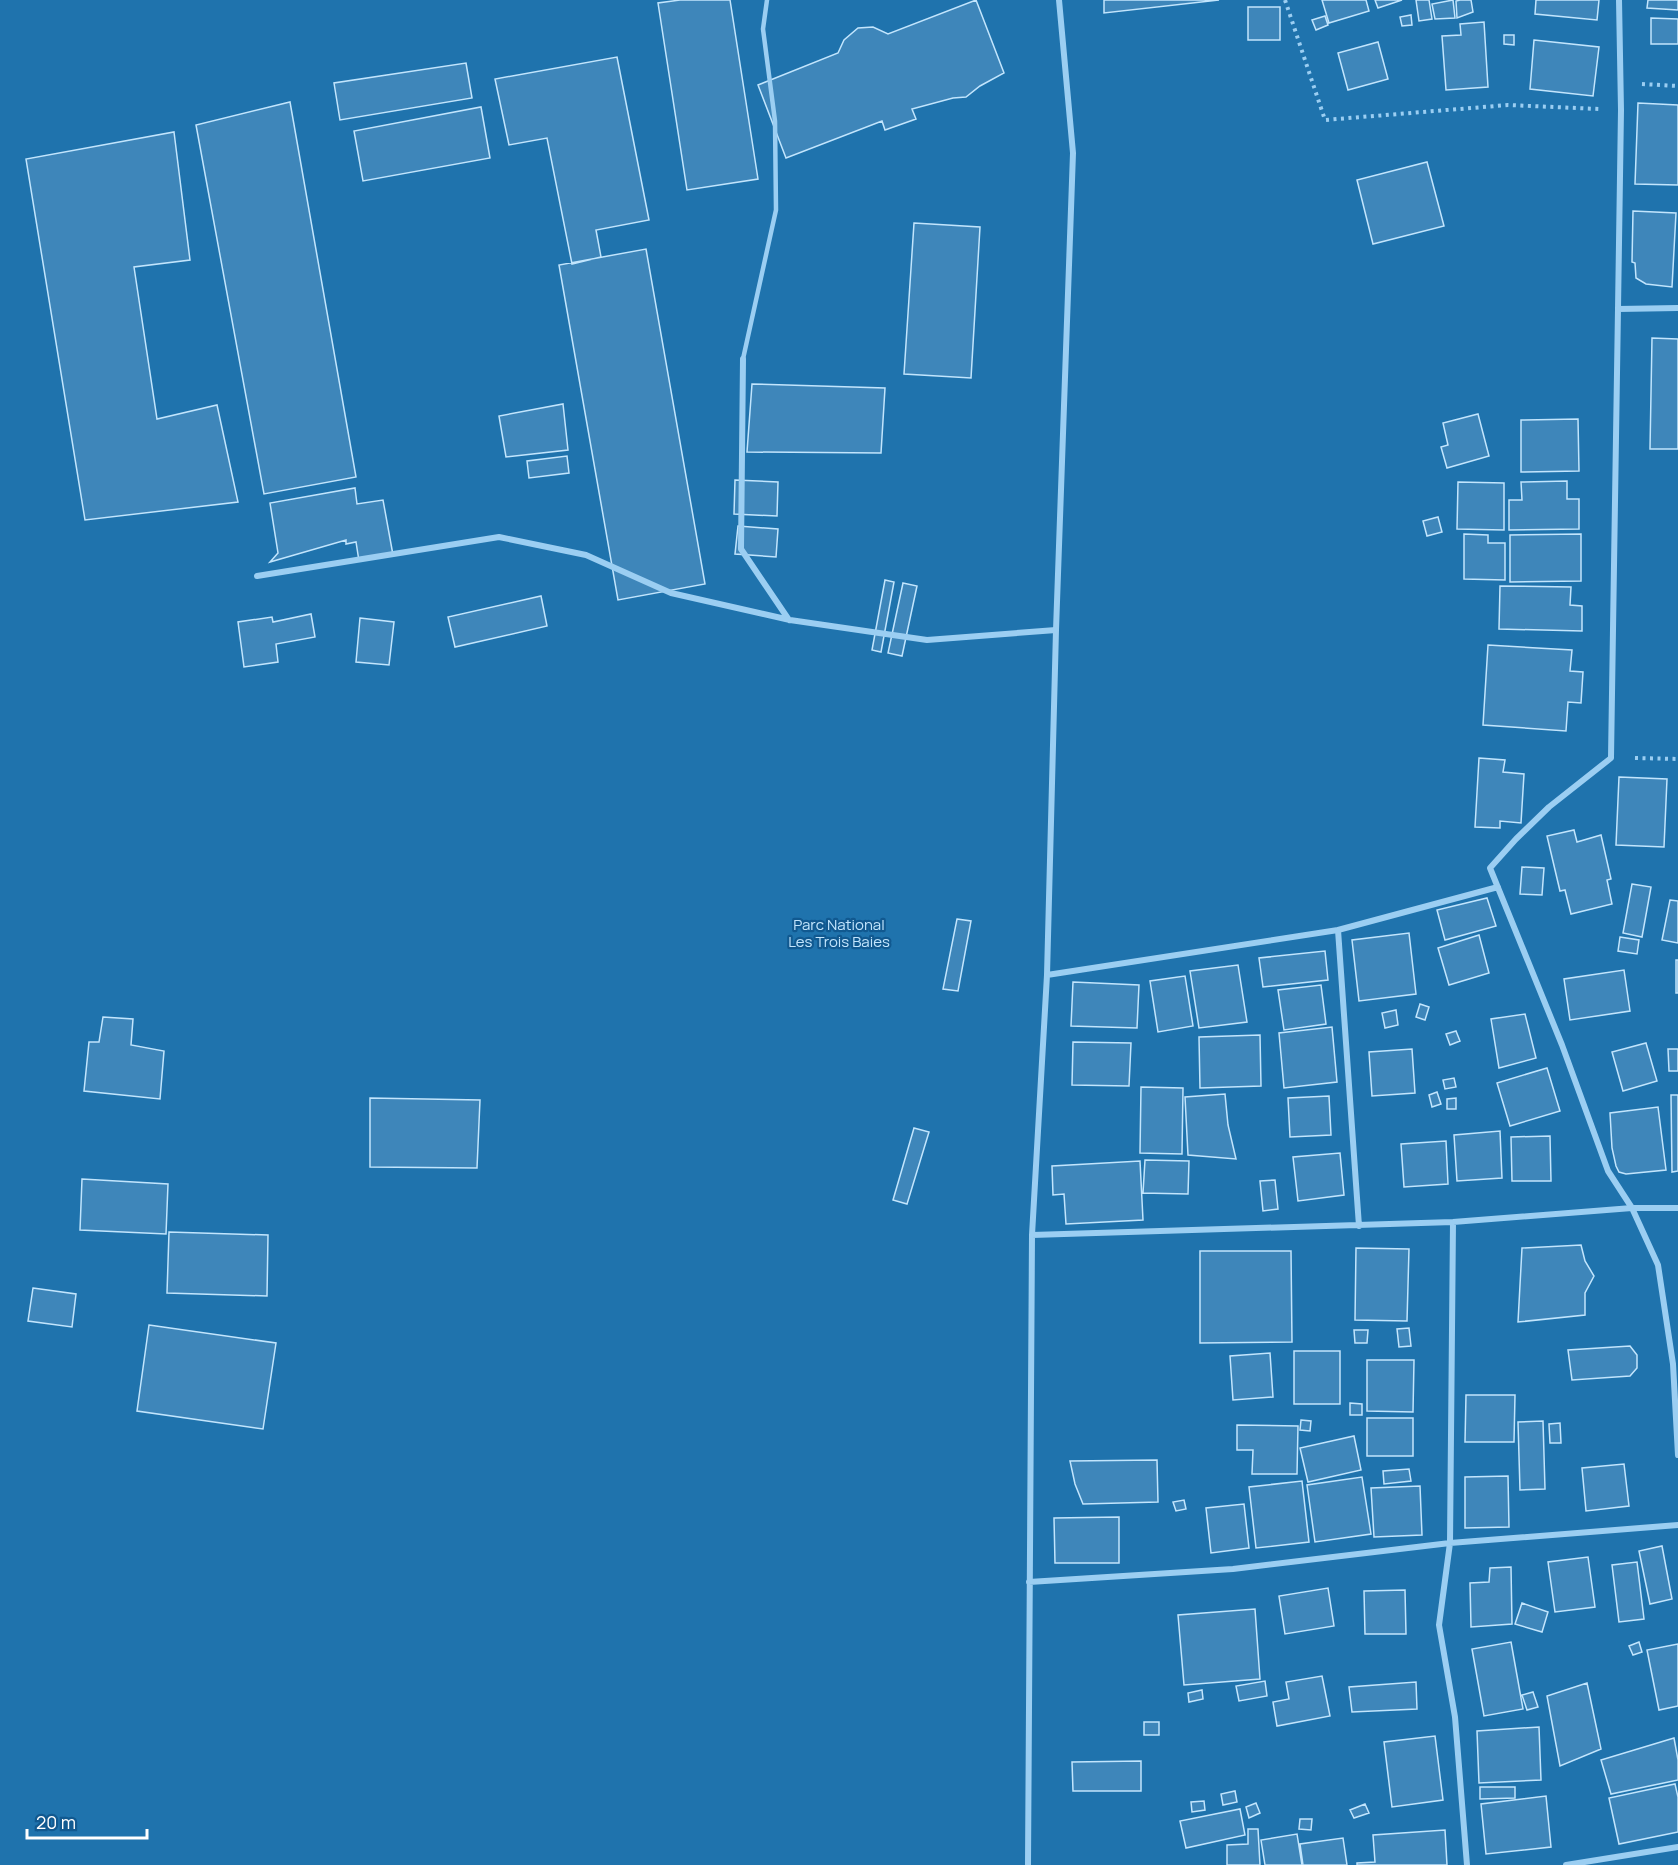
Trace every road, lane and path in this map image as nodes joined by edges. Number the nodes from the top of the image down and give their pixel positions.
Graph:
1 (767, 0) edge
2 (1059, 0) edge
3 (1285, 0) edge
4 (1619, 0) edge
5 (1620, 82) junction
6 (1678, 86) edge
7 (1621, 110) junction
8 (1678, 308) edge
9 (1618, 309) junction
10 (742, 359) joint
11 (256, 576) dead end
12 (790, 620) junction
13 (1056, 630) junction
14 (1611, 758) junction
15 (1678, 759) edge
16 (1498, 887) junction
17 (1338, 930) junction
18 (1047, 975) junction
19 (1632, 1208) junction
20 (1678, 1208) edge
21 (1453, 1222) junction
22 (1359, 1226) junction
23 (1032, 1235) junction
24 (1678, 1455) edge
25 (1678, 1525) edge
26 (1450, 1543) junction
27 (1029, 1582) junction
28 (1678, 1847) edge
29 (1028, 1865) edge
30 (1467, 1865) edge
31 (1566, 1865) edge

1 - 10 lane
2 - 13 street
3 - 7 path
4 - 5 street
5 - 6 path
5 - 7 street
7 - 9 street
8 - 9 street
9 - 14 street
10 - 12 street
11 - 12 street
12 - 13 street
13 - 18 street
14 - 15 path
14 - 16 street
16 - 17 street
16 - 19 street
17 - 18 street
17 - 22 street
18 - 23 street
19 - 20 street
19 - 21 street
19 - 24 street
21 - 22 street
21 - 26 street
22 - 23 street
23 - 27 street
25 - 26 street
26 - 27 street
26 - 30 street
27 - 29 street
28 - 31 street

